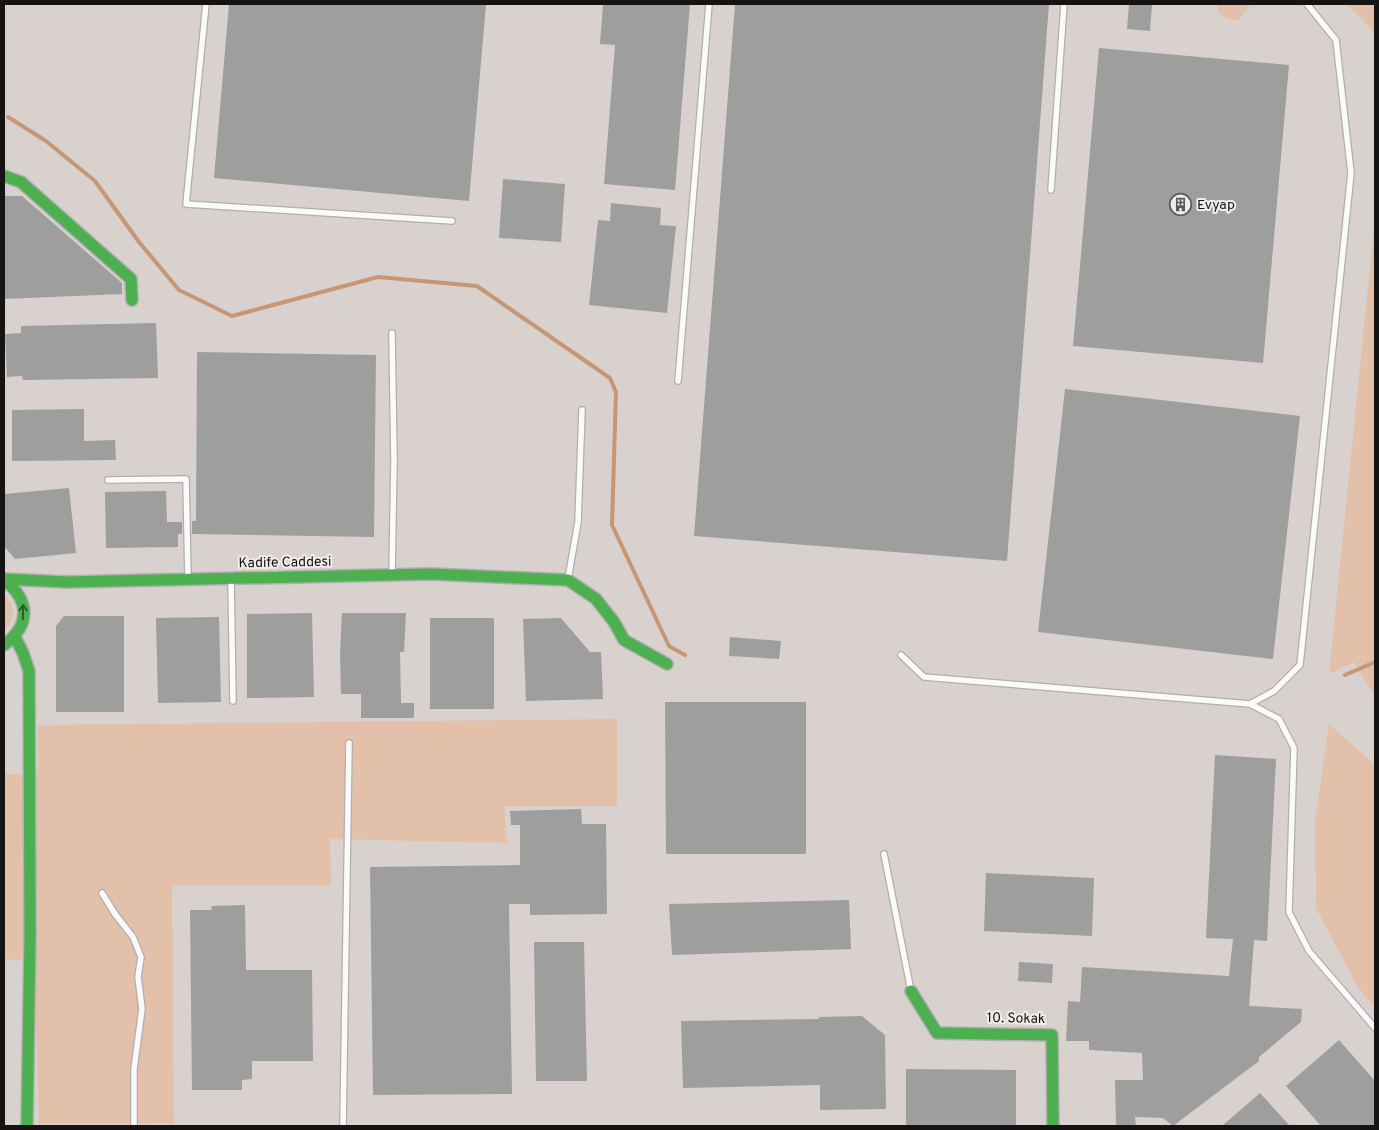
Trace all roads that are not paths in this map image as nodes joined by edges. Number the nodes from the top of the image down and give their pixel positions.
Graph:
1 (206, 4) edge
2 (709, 4) edge
3 (1064, 4) edge
4 (1307, 4) edge
5 (4, 176) edge
6 (1051, 190) dead end
7 (452, 221) dead end
8 (132, 300) dead end
9 (392, 334) dead end
10 (678, 381) dead end
11 (582, 410) dead end
12 (108, 480) dead end
13 (392, 575) junction
14 (231, 579) junction
15 (4, 580) edge
16 (188, 580) junction
17 (568, 580) junction
18 (15, 637) junction
19 (4, 645) edge
20 (901, 656) dead end
21 (667, 664) dead end
22 (233, 701) dead end
23 (1250, 704) junction
24 (349, 743) dead end
25 (884, 854) dead end
26 (102, 893) dead end
27 (911, 991) joint
28 (1375, 1028) edge
29 (27, 1126) edge
30 (134, 1126) edge
31 (343, 1126) edge
32 (1053, 1126) edge

1 - 7 lane
2 - 10 lane
3 - 6 lane
4 - 23 lane
5 - 8 street
9 - 13 lane
11 - 17 lane
12 - 16 lane
13 - 14 street, Kadife Caddesi
13 - 17 street, Kadife Caddesi
14 - 16 street, Kadife Caddesi
14 - 22 lane
15 - 16 street, Kadife Caddesi
18 -> 15 street
17 - 21 street
18 - 19 street
18 - 29 street
20 - 23 lane
23 - 28 lane
24 - 31 lane
25 - 27 lane
26 - 30 lane
27 - 32 street, 10. Sokak

